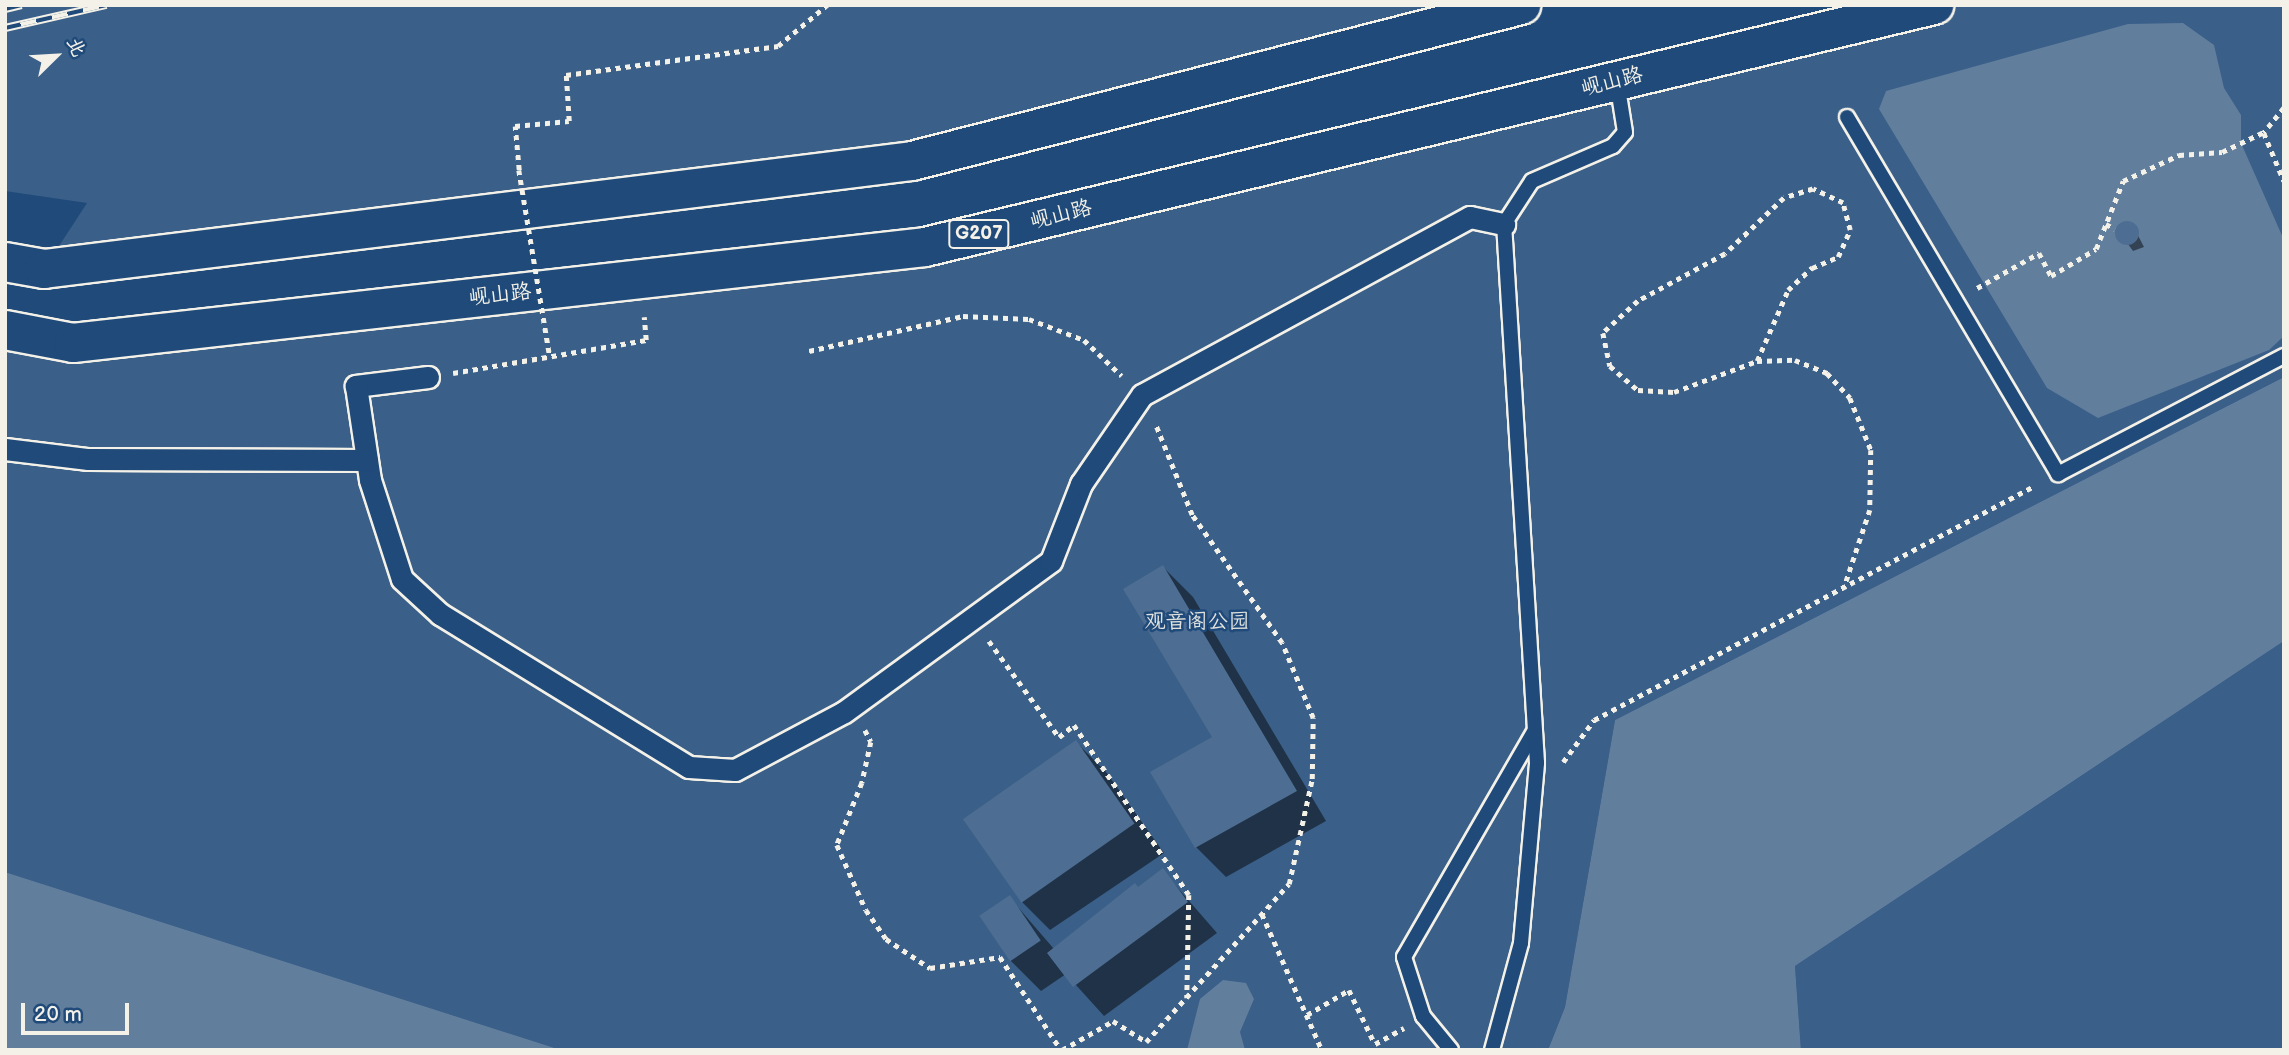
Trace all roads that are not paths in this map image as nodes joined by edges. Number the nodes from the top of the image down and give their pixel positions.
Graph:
1 (1521, 5) edge
2 (1934, 5) edge
3 (1617, 81) junction
4 (1847, 117) dead end
5 (1504, 224) junction
6 (5, 262) edge
7 (5, 330) edge
8 (2284, 356) edge
9 (428, 377) road end
10 (5, 449) edge
11 (368, 460) junction
12 (1535, 731) junction
13 (1451, 1050) edge
14 (1492, 1050) edge

1 - 6 highway
2 - 3 highway, 岘山路 / G207
3 - 5 lane
3 - 7 highway, 岘山路 / G207
4 - 8 lane
5 - 11 street
5 - 12 lane
9 - 11 street
10 - 11 street
12 - 13 lane
12 - 14 lane

